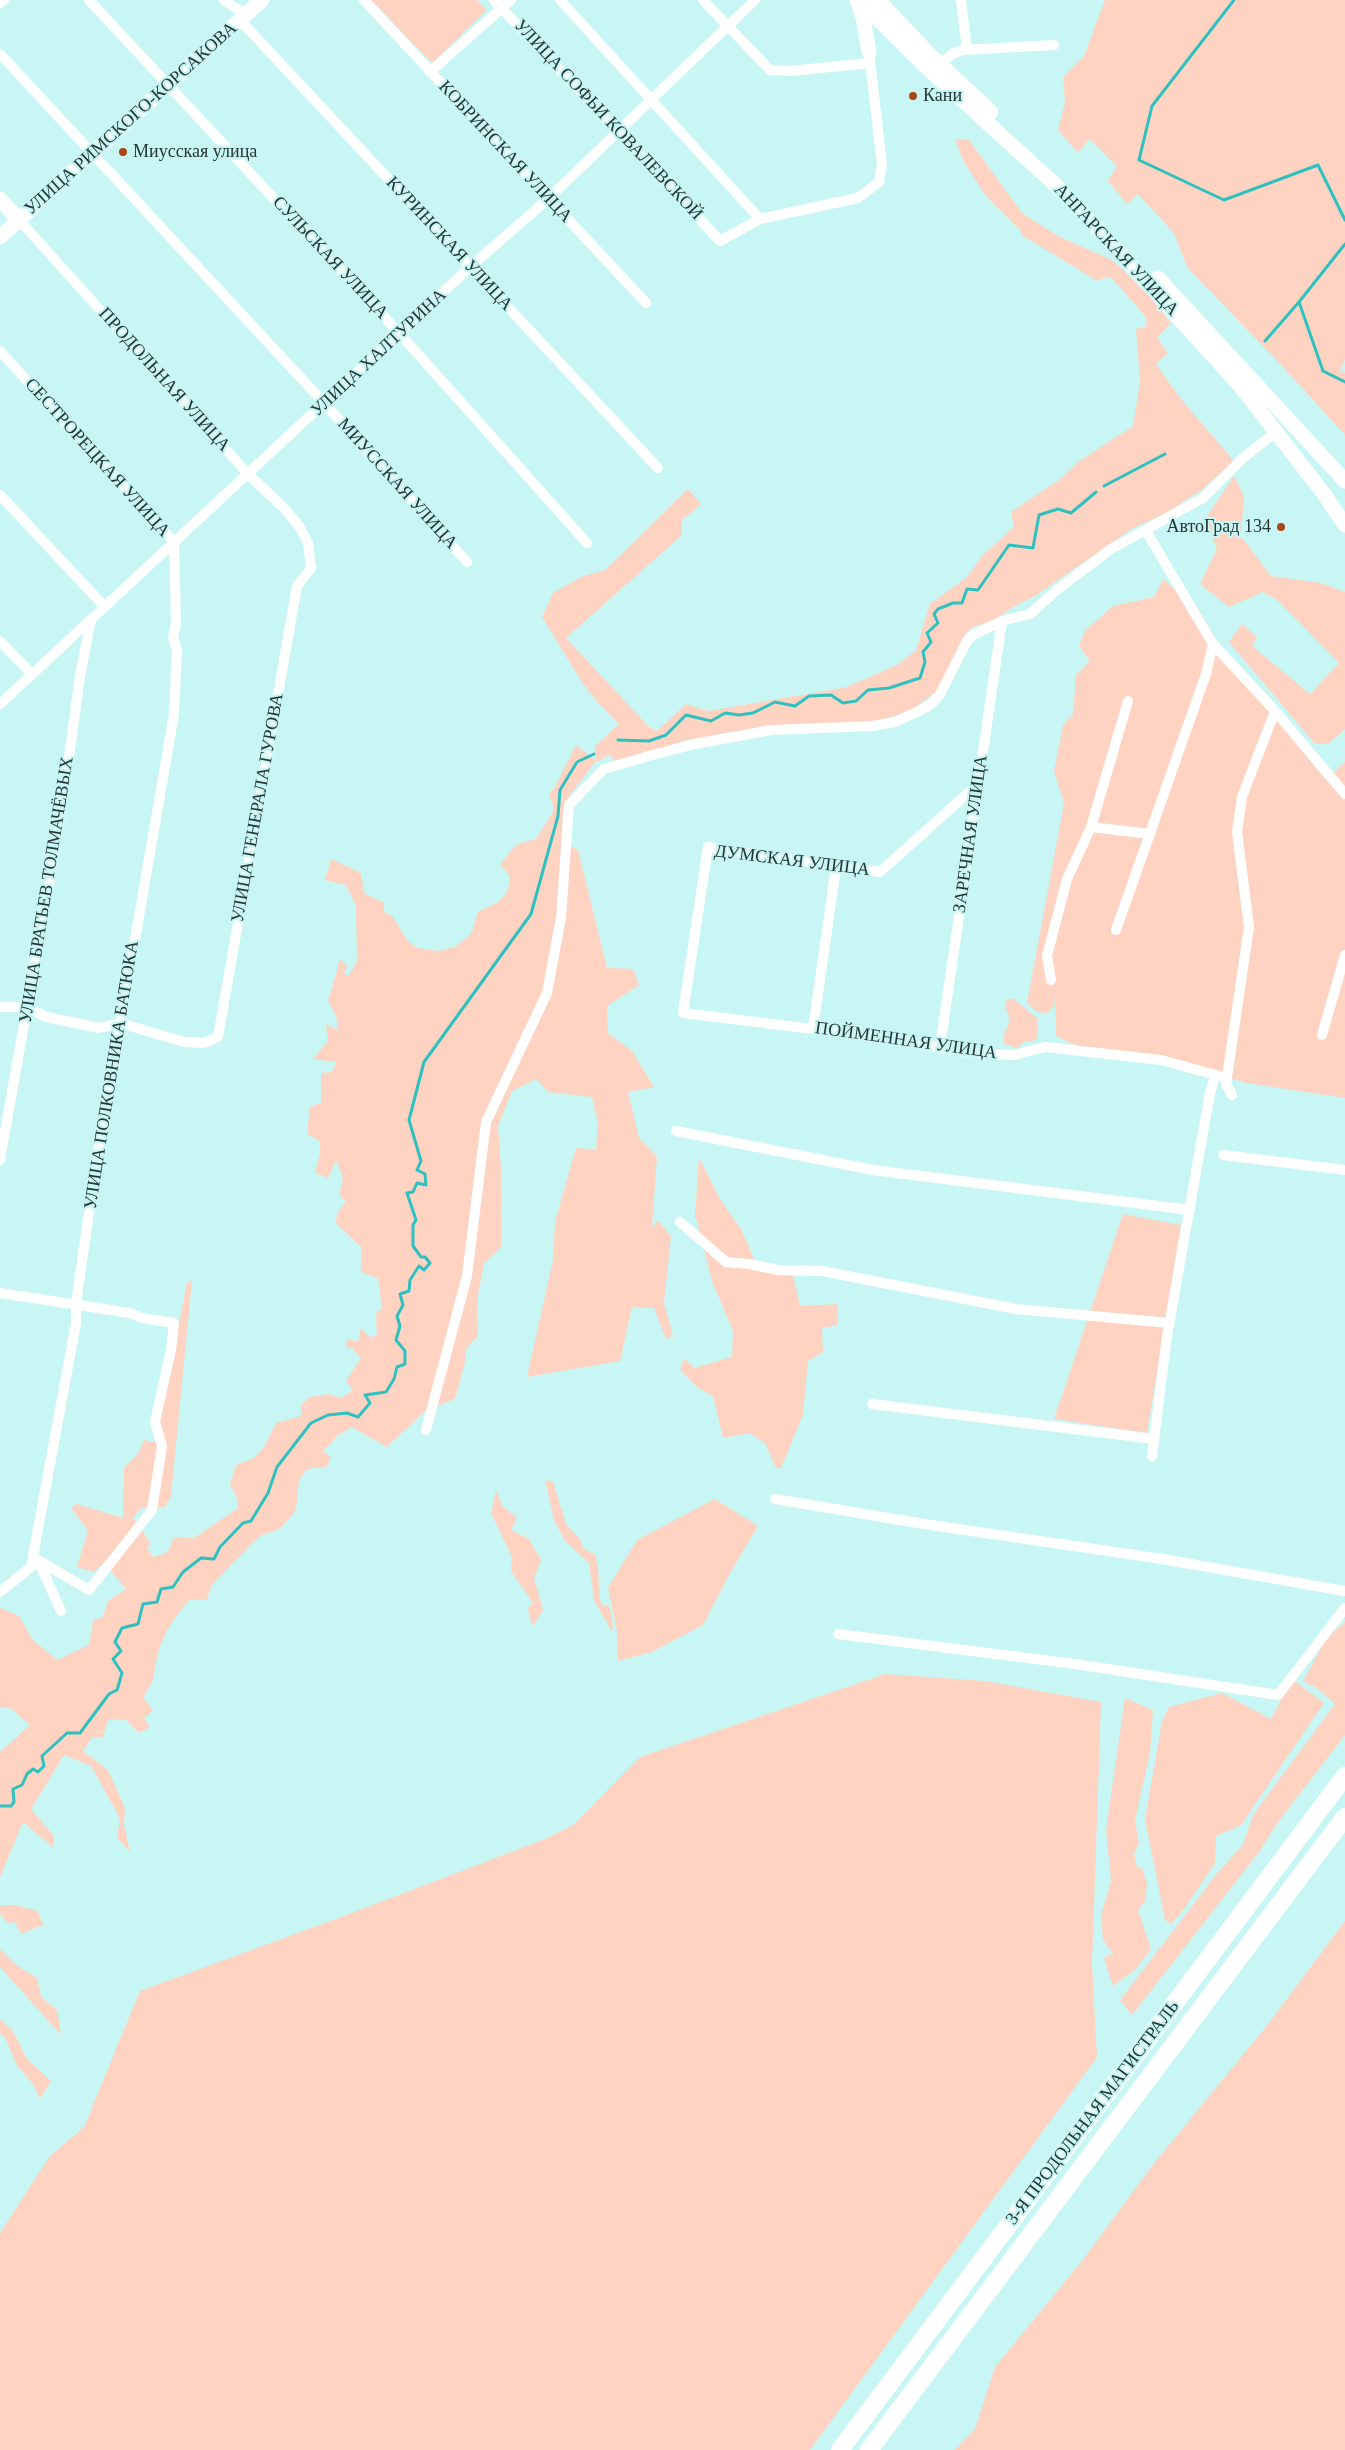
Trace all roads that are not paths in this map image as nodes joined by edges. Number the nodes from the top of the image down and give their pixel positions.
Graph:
1 (4, 0) edge
2 (89, 0) edge
3 (224, 0) edge
4 (262, 0) edge
5 (364, 0) edge
6 (511, 0) edge
7 (560, 0) edge
8 (703, 0) edge
9 (755, 0) edge
10 (858, 0) edge
11 (878, 0) edge
12 (961, 0) edge
13 (0, 4) edge
14 (498, 4) edge
15 (243, 18) junction
16 (727, 25) junction
17 (900, 42) junction
18 (1054, 44) dead end
19 (963, 50) junction
20 (0, 54) edge
21 (869, 58) junction
22 (940, 65) junction
23 (430, 72) junction
24 (170, 85) junction
25 (652, 99) junction
26 (617, 130) junction
27 (92, 152) junction
28 (0, 199) edge
29 (548, 199) junction
30 (760, 219) junction
31 (20, 221) junction
32 (0, 238) edge
33 (470, 268) junction
34 (646, 303) dead end
35 (400, 334) junction
36 (0, 352) edge
37 (325, 404) junction
38 (1276, 432) junction
39 (658, 468) dead end
40 (248, 474) junction
41 (1345, 481) edge
42 (0, 495) edge
43 (1345, 525) edge
44 (1146, 531) junction
45 (174, 542) junction
46 (587, 543) dead end
47 (467, 562) dead end
48 (311, 568) joint
49 (104, 606) junction
50 (91, 620) junction
51 (1002, 621) junction
52 (0, 641) edge
53 (1213, 644) junction
54 (31, 673) junction
55 (1128, 701) dead end
56 (0, 704) edge
57 (1275, 711) junction
58 (978, 784) junction
59 (1345, 794) edge
60 (1091, 828) junction
61 (1150, 834) junction
62 (836, 867) junction
63 (1116, 930) dead end
64 (1345, 955) edge
65 (1051, 980) dead end
66 (0, 1007) edge
67 (27, 1007) junction
68 (683, 1013) joint
69 (120, 1023) junction
70 (813, 1029) junction
71 (1322, 1036) dead end
72 (940, 1047) junction
73 (1216, 1076) junction
74 (1227, 1078) junction
75 (1232, 1095) dead end
76 (676, 1131) dead end
77 (1223, 1155) dead end
78 (0, 1160) edge
79 (1345, 1170) edge
80 (1190, 1210) junction
81 (680, 1222) dead end
82 (0, 1293) edge
83 (76, 1303) junction
84 (1170, 1323) junction
85 (872, 1404) dead end
86 (426, 1430) dead end
87 (1154, 1439) junction
88 (1152, 1456) dead end
89 (775, 1499) dead end
90 (35, 1564) junction
91 (1345, 1591) edge
92 (0, 1592) edge
93 (1345, 1608) edge
94 (61, 1611) dead end
95 (838, 1634) dead end
96 (1345, 1776) edge
97 (1345, 1817) edge
98 (840, 2450) edge
99 (869, 2450) edge

1 - 13 street
2 - 24 street, СУЛЬСКАЯ УЛИЦА
3 - 15 street, КУРИНСКАЯ УЛИЦА
4 - 15 main road, УЛИЦА РИМСКОГО-КОРСАКОВА
5 - 23 street, КОБРИНСКАЯ УЛИЦА
6 - 14 street
7 - 25 street
8 - 16 street
9 - 16 street, УЛИЦА ХАЛТУРИНА
10 - 17 main road, АНГАРСКАЯ УЛИЦА
10 - 21 main road
11 - 22 main road, АНГАРСКАЯ УЛИЦА
12 - 19 street
14 - 23 street
14 - 26 street, УЛИЦА СОФЬИ КОВАЛЕВСКОЙ
15 - 24 main road, УЛИЦА РИМСКОГО-КОРСАКОВА
15 - 33 street, КУРИНСКАЯ УЛИЦА
16 - 21 street
16 - 25 street, УЛИЦА ХАЛТУРИНА
17 - 21 main road
17 - 38 main road, АНГАРСКАЯ УЛИЦА
18 - 19 street
19 - 22 street
20 - 27 street, МИУССКАЯ УЛИЦА
21 - 30 street
22 - 41 main road, АНГАРСКАЯ УЛИЦА
23 - 29 street, КОБРИНСКАЯ УЛИЦА
24 - 27 main road, УЛИЦА РИМСКОГО-КОРСАКОВА
24 - 35 street, СУЛЬСКАЯ УЛИЦА
25 - 26 street, УЛИЦА ХАЛТУРИНА
25 - 30 street
26 - 29 street, УЛИЦА ХАЛТУРИНА
26 - 30 street, УЛИЦА СОФЬИ КОВАЛЕВСКОЙ
27 - 31 main road, УЛИЦА РИМСКОГО-КОРСАКОВА
27 - 37 street, МИУССКАЯ УЛИЦА
28 - 31 main road, ПРОДОЛЬНАЯ УЛИЦА
29 - 33 street, УЛИЦА ХАЛТУРИНА
29 - 34 street, КОБРИНСКАЯ УЛИЦА
31 - 32 main road, УЛИЦА РИМСКОГО-КОРСАКОВА
31 - 40 street, ПРОДОЛЬНАЯ УЛИЦА
33 - 35 street, УЛИЦА ХАЛТУРИНА
33 - 39 street, КУРИНСКАЯ УЛИЦА
35 - 37 street, УЛИЦА ХАЛТУРИНА
35 - 46 street, СУЛЬСКАЯ УЛИЦА
36 - 45 street, СЕСТРОРЕЦКАЯ УЛИЦА
37 - 40 street, УЛИЦА ХАЛТУРИНА
37 - 47 street, МИУССКАЯ УЛИЦА
38 - 43 main road, АНГАРСКАЯ УЛИЦА
38 - 44 street
40 - 45 street, УЛИЦА ХАЛТУРИНА
40 - 48 street, ПРОДОЛЬНАЯ УЛИЦА
42 - 49 street
44 - 51 street
44 - 53 street
45 - 49 street, УЛИЦА ХАЛТУРИНА
45 - 69 street, УЛИЦА ПОЛКОВНИКА БАТЮКА
48 - 69 street, УЛИЦА ГЕНЕРАЛА ГУРОВА
49 - 50 street, УЛИЦА ХАЛТУРИНА
50 - 54 street, УЛИЦА ХАЛТУРИНА
50 - 67 street, УЛИЦА БРАТЬЕВ ТОЛМАЧЁВЫХ
51 - 58 street, ЗАРЕЧНАЯ УЛИЦА
51 - 86 street
52 - 54 street
53 - 57 street
53 - 61 street
54 - 56 street, УЛИЦА ХАЛТУРИНА
55 - 60 street
57 - 59 street
57 - 74 street
58 - 62 street, ДУМСКАЯ УЛИЦА
58 - 72 street, ЗАРЕЧНАЯ УЛИЦА
60 - 61 street
60 - 65 street
61 - 63 street
62 - 68 street, ДУМСКАЯ УЛИЦА
62 - 70 street
64 - 71 street
66 - 67 street
67 - 69 street
67 - 78 street, УЛИЦА БРАТЬЕВ ТОЛМАЧЁВЫХ
68 - 70 street, ПОЙМЕННАЯ УЛИЦА
69 - 83 street, УЛИЦА ПОЛКОВНИКА БАТЮКА
70 - 72 street, ПОЙМЕННАЯ УЛИЦА
72 - 73 street, ПОЙМЕННАЯ УЛИЦА
73 - 74 street, ПОЙМЕННАЯ УЛИЦА
73 - 80 street
74 - 75 street
76 - 80 street
77 - 79 street
80 - 84 street
81 - 84 street
82 - 83 street
83 - 90 street, УЛИЦА ПОЛКОВНИКА БАТЮКА
83 - 90 street
84 - 87 street
85 - 87 street
87 - 88 street
89 - 91 street
90 - 92 street
90 - 94 street
93 - 95 street
96 - 98 highway, 3-Я ПРОДОЛЬНАЯ МАГИСТРАЛЬ
97 - 99 highway, 3-Я ПРОДОЛЬНАЯ МАГИСТРАЛЬ

